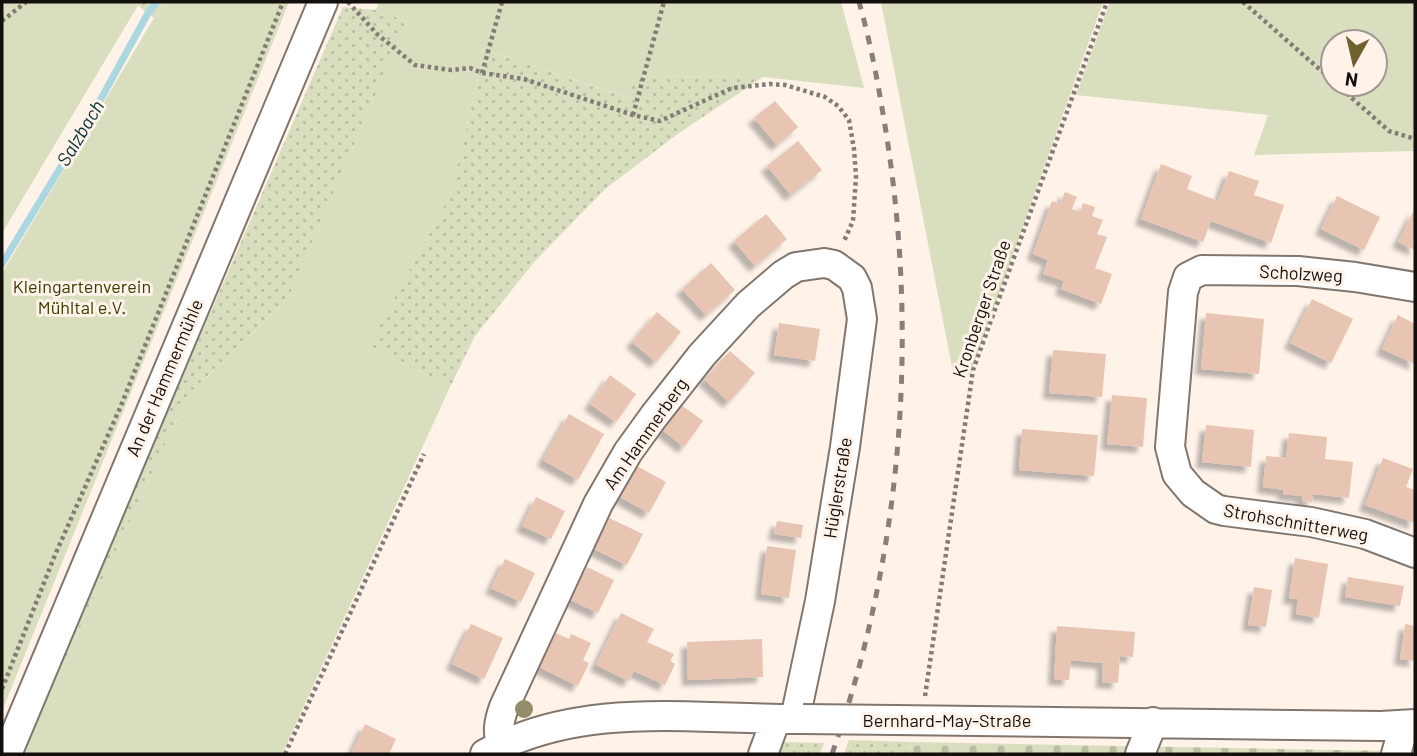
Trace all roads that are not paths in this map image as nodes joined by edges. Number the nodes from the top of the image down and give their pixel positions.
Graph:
1 (323, 2) edge
2 (834, 265) joint
3 (1188, 277) joint
4 (1415, 287) edge
5 (1415, 553) edge
6 (792, 719) junction
7 (1153, 722) junction
8 (1410, 725) edge
9 (493, 750) edge
10 (7, 754) edge
11 (764, 754) edge
12 (1140, 754) edge
13 (1396, 754) edge

1 - 10 street, An der Hammermühle
2 - 6 street, Hüglerstraße
2 - 9 street, Am Hammerberg
3 - 4 street, Scholzweg
3 - 5 street, Strohschnitterweg
6 - 7 street, Bernhard-May-Straße, bridge
6 - 9 street, Bernhard-May-Straße
6 - 11 street, Hüglerstraße
7 - 8 street, Bernhard-May-Straße
7 - 12 street
8 - 13 street

